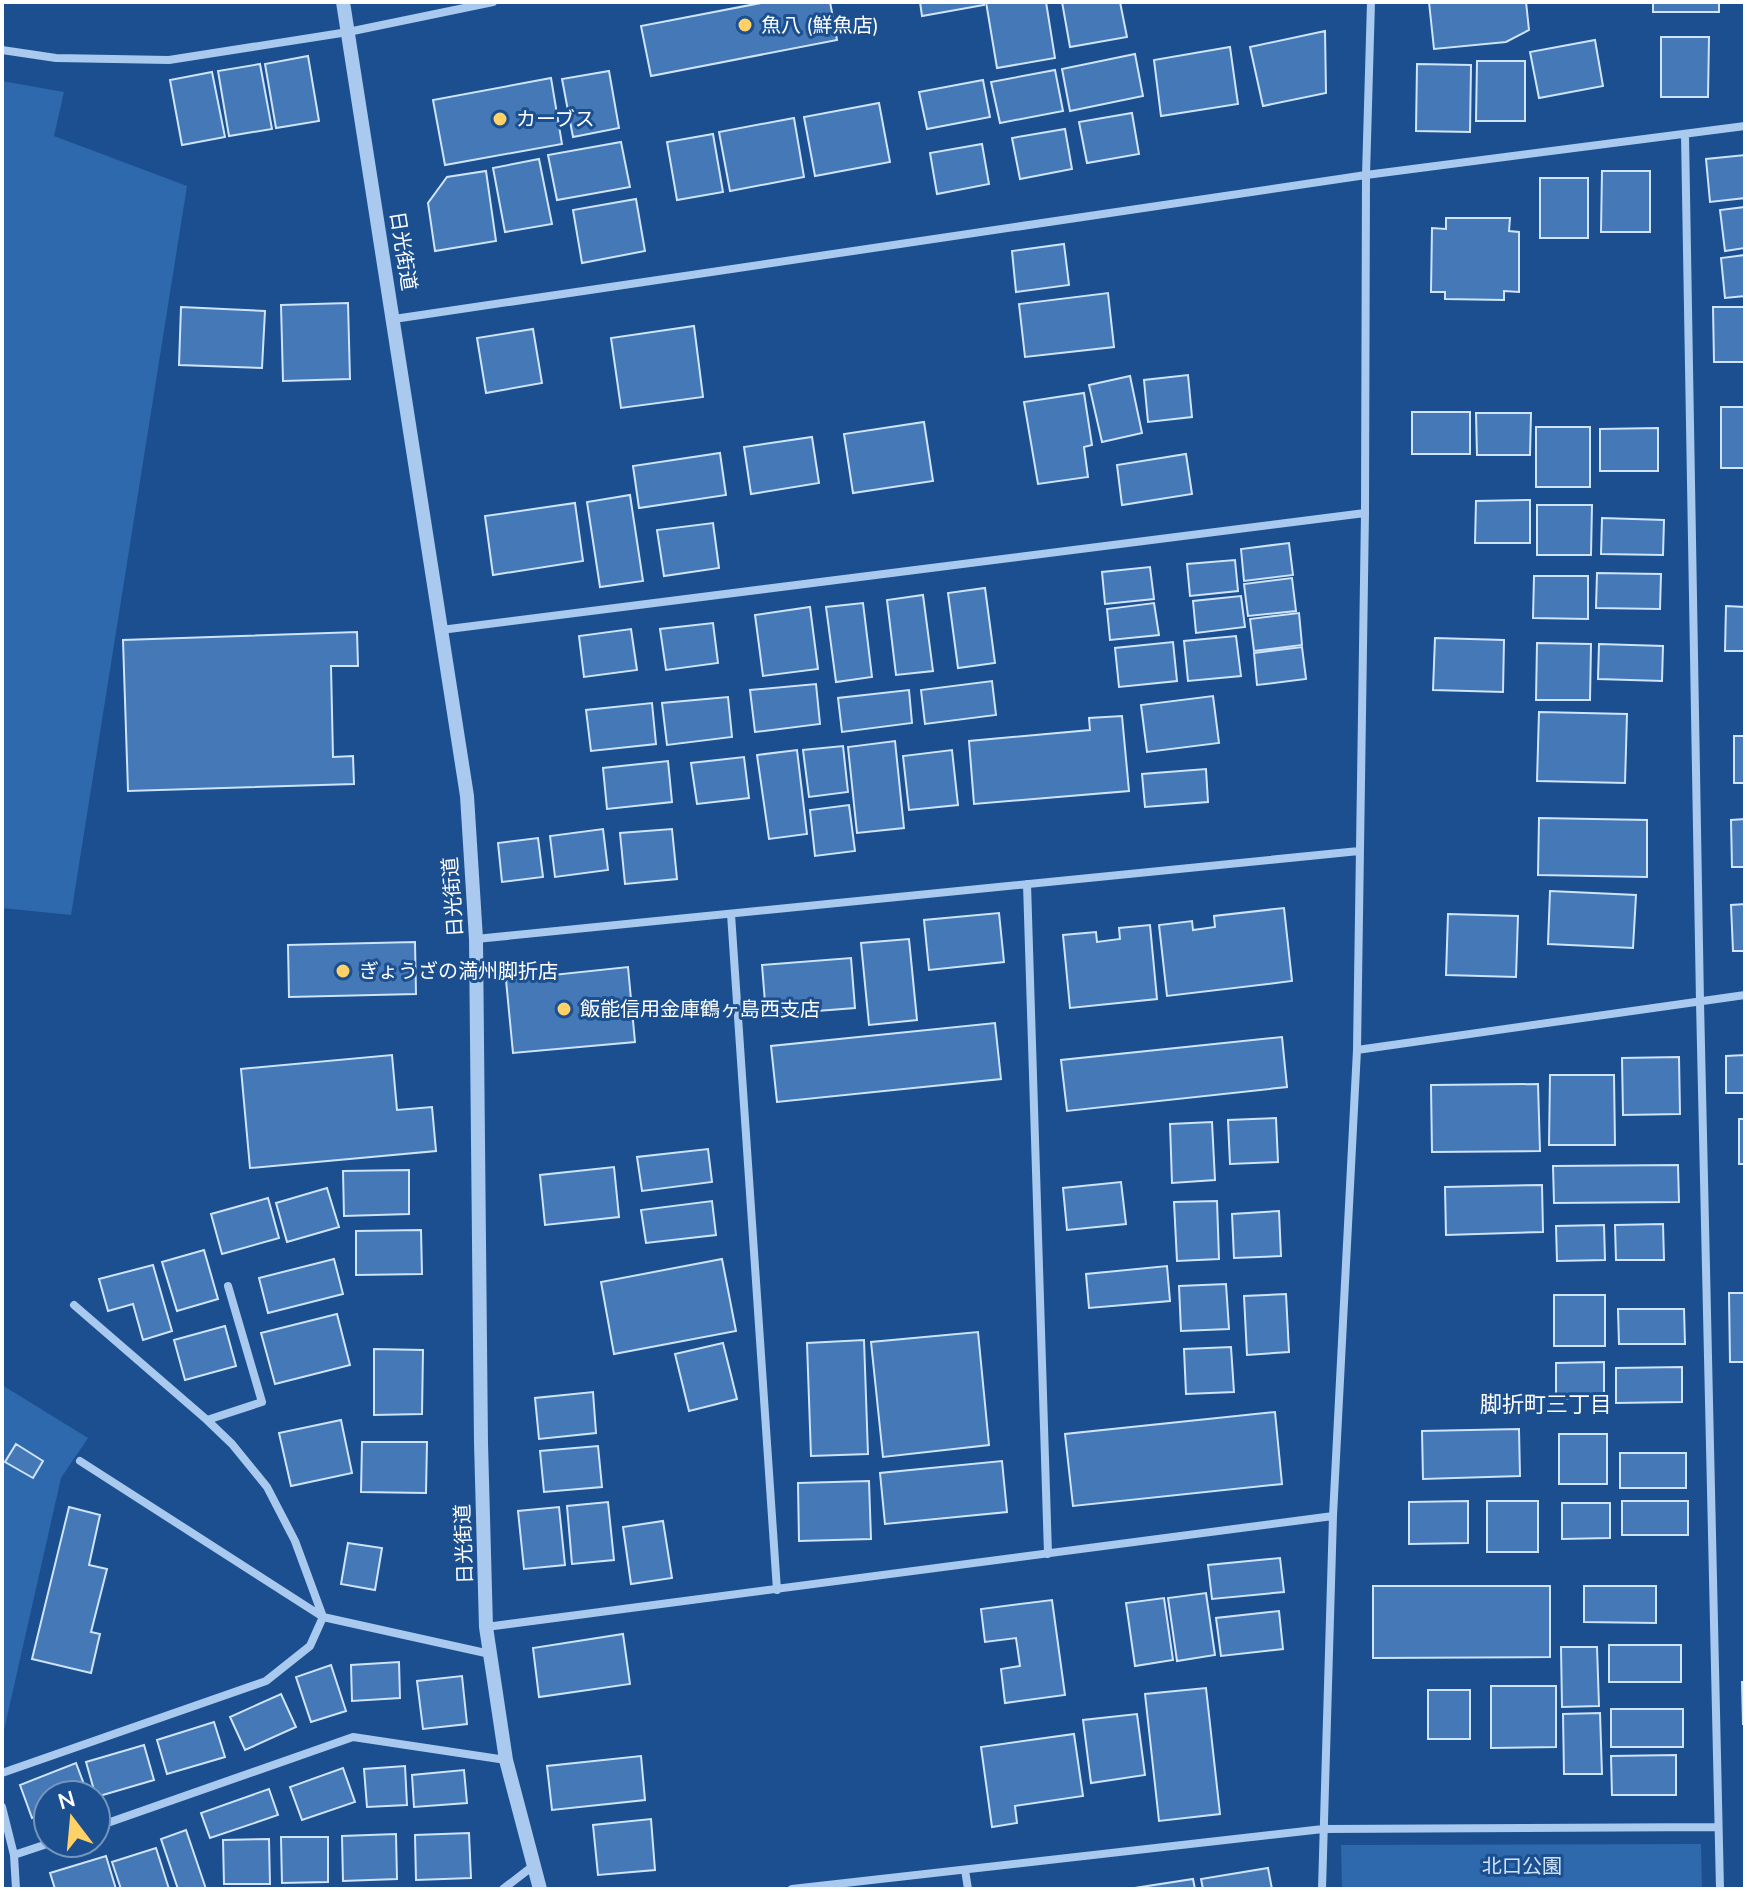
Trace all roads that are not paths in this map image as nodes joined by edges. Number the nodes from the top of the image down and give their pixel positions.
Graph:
1 (343, 2) edge
2 (493, 2) edge
3 (1371, 2) edge
4 (348, 32) junction
5 (2, 50) edge
6 (1745, 126) edge
7 (1685, 135) junction
8 (1366, 175) junction
9 (394, 319) junction
10 (1365, 513) junction
11 (441, 630) junction
12 (1359, 851) junction
13 (1027, 884) junction
14 (731, 914) junction
15 (476, 939) junction
16 (1745, 995) edge
17 (1700, 1002) junction
18 (1357, 1050) junction
19 (228, 1286) dead end
20 (74, 1305) dead end
21 (207, 1420) junction
22 (80, 1461) dead end
23 (1333, 1516) junction
24 (1048, 1554) junction
25 (777, 1590) junction
26 (323, 1617) junction
27 (486, 1627) junction
28 (490, 1654) junction
29 (506, 1760) junction
30 (2, 1773) edge
31 (2, 1807) edge
32 (112, 1821) edge
33 (1718, 1827) junction
34 (1323, 1829) junction
35 (32, 1849) edge
36 (14, 1855) junction
37 (533, 1866) junction
38 (965, 1870) junction
39 (16, 1889) edge
40 (503, 1889) edge
41 (540, 1889) edge
42 (792, 1889) edge
43 (968, 1889) edge
44 (1322, 1889) edge
45 (1720, 1889) edge

1 - 4 street, 日光街道
2 - 4 street
3 - 8 street
4 - 5 street
4 - 9 street, 日光街道
6 - 7 street
7 - 8 street
7 - 17 street
8 - 9 street
8 - 10 street
9 - 11 street, 日光街道
10 - 11 street
10 - 12 street
11 - 15 street, 日光街道
12 - 13 street
12 - 18 street
13 - 14 street
13 - 24 street
14 - 15 street
14 - 25 street
15 - 27 street, 日光街道
16 - 17 street
17 - 18 street
17 - 33 street
18 - 23 street
19 - 21 street
20 - 21 street
21 - 26 street
22 - 26 street
23 - 24 street
23 - 34 street
24 - 25 street
25 - 27 street
26 - 28 street
26 - 30 street
27 - 28 street, 日光街道
28 - 29 street, 日光街道
29 - 32 street
29 - 37 street, 日光街道
31 - 36 street
33 - 34 street
33 - 45 street
34 - 38 street
34 - 44 street
35 - 36 street
36 - 39 street
37 - 40 street
37 - 41 street, 日光街道
38 - 42 street
38 - 43 street

